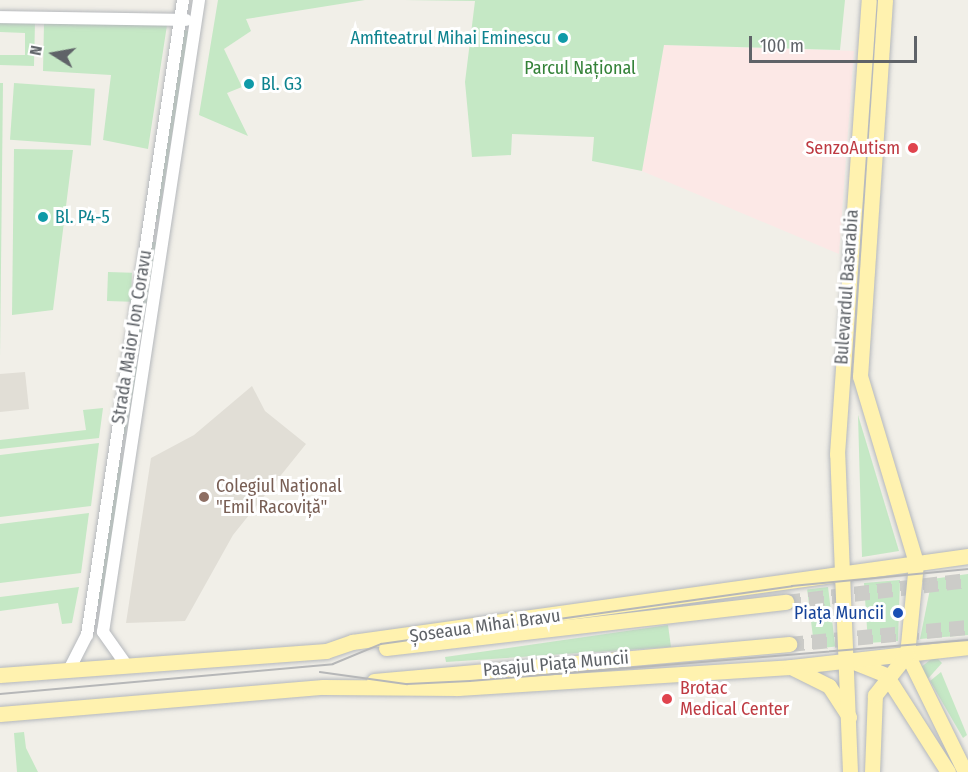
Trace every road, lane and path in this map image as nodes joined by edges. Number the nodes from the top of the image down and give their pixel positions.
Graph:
1 (183, 0) edge
2 (199, 0) edge
3 (868, 0) edge
4 (885, 0) edge
5 (0, 17) edge
6 (180, 20) junction
7 (196, 22) junction
8 (129, 355) junction
9 (145, 357) junction
10 (117, 439) junction
11 (132, 441) junction
12 (968, 556) edge
13 (916, 563) junction
14 (841, 574) junction
15 (786, 602) tunnel mouth
16 (789, 644) tunnel mouth
17 (968, 647) edge
18 (326, 651) junction
19 (907, 654) junction
20 (848, 661) junction
21 (127, 666) junction
22 (790, 666) junction
23 (69, 670) junction
24 (0, 675) edge
25 (886, 675) junction
26 (323, 687) junction
27 (0, 714) edge
28 (851, 723) junction
29 (850, 772) edge
30 (872, 772) edge
31 (948, 772) edge
32 (965, 772) edge

1 - 6 street, Strada Maior Ion Coravu
2 - 7 street, Strada Maior Ion Coravu
3 - 14 main road, Bulevardul Basarabia
4 - 13 main road, Bulevardul Basarabia
5 - 6 street
6 - 7 street
6 - 8 street, Strada Maior Ion Coravu
7 - 9 street, Strada Maior Ion Coravu
8 - 9 street
8 - 10 street, Strada Maior Ion Coravu
9 - 11 street, Strada Maior Ion Coravu
10 - 11 street
10 - 23 street, Strada Maior Ion Coravu
11 - 21 street, Strada Maior Ion Coravu
12 - 13 main road, Șoseaua Mihai Bravu
13 - 14 main road, Șoseaua Mihai Bravu
13 - 19 main road
14 - 18 main road, Șoseaua Mihai Bravu
14 - 20 main road
15 - 18 main road, Pasajul Piața Muncii
16 - 26 main road, Pasajul Piața Muncii
17 - 19 main road
18 - 21 main road, Șoseaua Mihai Bravu
19 - 20 main road
19 - 25 main road
19 - 32 main road
20 - 22 main road
20 - 25 main road
20 - 28 main road
21 - 23 main road, Șoseaua Mihai Bravu
22 - 26 main road
22 - 28 main road
23 - 24 main road, Șoseaua Mihai Bravu
25 - 30 main road
25 - 31 main road
26 - 27 main road
28 - 29 main road

